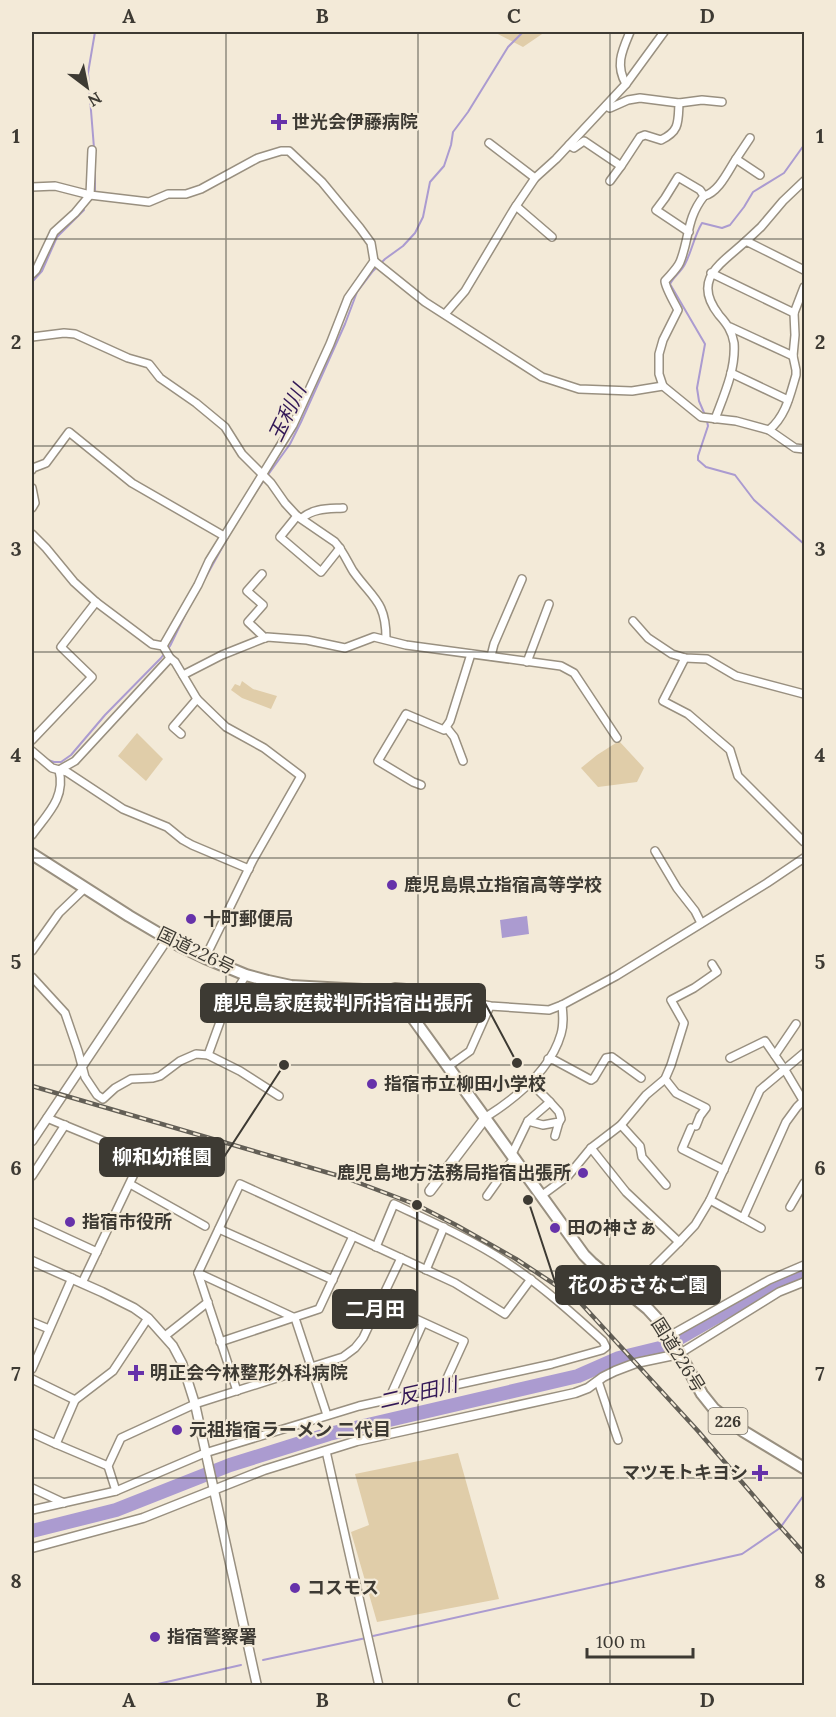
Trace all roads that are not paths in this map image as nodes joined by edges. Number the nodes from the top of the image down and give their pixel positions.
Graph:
1 (630, 32) edge
2 (663, 32) edge
3 (626, 84) junction
4 (722, 102) dead end
5 (679, 103) junction
6 (606, 106) junction
7 (750, 138) dead end
8 (489, 142) dead end
9 (568, 145) junction
10 (92, 150) dead end
11 (736, 159) junction
12 (621, 166) junction
13 (760, 175) dead end
14 (535, 178) junction
15 (610, 181) dead end
16 (804, 181) edge
17 (32, 187) edge
18 (90, 195) junction
19 (704, 196) junction
20 (516, 206) junction
21 (689, 232) junction
22 (552, 237) dead end
23 (746, 241) junction
24 (374, 261) junction
25 (804, 270) edge
26 (711, 273) junction
27 (32, 274) edge
28 (804, 287) edge
29 (794, 312) junction
30 (445, 314) junction
31 (730, 327) junction
32 (32, 337) edge
33 (793, 356) junction
34 (731, 373) junction
35 (663, 386) junction
36 (788, 400) junction
37 (715, 419) junction
38 (769, 430) junction
39 (804, 449) edge
40 (32, 470) edge
41 (263, 476) junction
42 (32, 488) edge
43 (32, 508) edge
44 (343, 508) dead end
45 (299, 517) junction
46 (32, 534) edge
47 (224, 536) junction
48 (340, 548) junction
49 (262, 574) dead end
50 (522, 579) dead end
51 (96, 602) junction
52 (549, 604) dead end
53 (633, 621) dead end
54 (265, 638) junction
55 (386, 638) junction
56 (163, 646) junction
57 (471, 654) junction
58 (491, 656) junction
59 (170, 658) junction
60 (685, 658) junction
61 (527, 662) junction
62 (183, 675) junction
63 (804, 694) edge
64 (197, 699) junction
65 (446, 727) junction
66 (181, 734) dead end
67 (617, 738) dead end
68 (32, 740) edge
69 (32, 751) edge
70 (463, 761) dead end
71 (59, 770) junction
72 (421, 785) dead end
73 (32, 835) edge
74 (804, 842) edge
75 (654, 851) dead end
76 (32, 854) edge
77 (804, 858) edge
78 (249, 869) junction
79 (84, 889) junction
80 (701, 923) junction
81 (168, 938) junction
82 (32, 951) edge
83 (205, 958) junction
84 (712, 964) dead end
85 (246, 975) junction
86 (32, 976) edge
87 (381, 991) junction
88 (562, 1005) junction
89 (490, 1006) junction
90 (796, 1024) dead end
91 (804, 1053) edge
92 (208, 1054) junction
93 (775, 1055) junction
94 (730, 1058) dead end
95 (548, 1059) junction
96 (449, 1066) junction
97 (82, 1067) junction
98 (785, 1070) junction
99 (641, 1078) dead end
100 (665, 1079) junction
101 (531, 1083) junction
102 (279, 1096) dead end
103 (550, 1102) junction
104 (804, 1103) edge
105 (486, 1117) junction
106 (47, 1118) junction
107 (528, 1121) junction
108 (559, 1122) junction
109 (65, 1125) junction
110 (621, 1125) junction
111 (555, 1136) dead end
112 (32, 1141) edge
113 (591, 1148) junction
114 (513, 1156) junction
115 (724, 1170) junction
116 (32, 1176) edge
117 (804, 1183) edge
118 (130, 1184) junction
119 (666, 1185) dead end
120 (430, 1191) dead end
121 (487, 1196) dead end
122 (541, 1196) junction
123 (710, 1200) junction
124 (790, 1207) dead end
125 (743, 1218) junction
126 (32, 1222) edge
127 (205, 1226) dead end
128 (444, 1227) junction
129 (761, 1228) dead end
130 (219, 1229) junction
131 (353, 1236) junction
132 (680, 1242) junction
133 (376, 1247) junction
134 (97, 1252) junction
135 (401, 1258) junction
136 (32, 1261) edge
137 (804, 1265) edge
138 (426, 1270) junction
139 (198, 1273) junction
140 (72, 1278) junction
141 (531, 1279) junction
142 (333, 1280) junction
143 (804, 1282) edge
144 (82, 1283) junction
145 (630, 1295) junction
146 (208, 1302) junction
147 (381, 1303) junction
148 (148, 1318) junction
149 (295, 1318) junction
150 (32, 1322) edge
151 (423, 1323) junction
152 (49, 1329) junction
153 (165, 1336) junction
154 (220, 1342) junction
155 (674, 1344) junction
156 (311, 1367) junction
157 (32, 1369) edge
158 (32, 1379) edge
159 (598, 1381) junction
160 (443, 1387) junction
161 (237, 1390) junction
162 (389, 1399) junction
163 (75, 1400) junction
164 (195, 1404) junction
165 (327, 1415) junction
166 (32, 1433) edge
167 (618, 1440) dead end
168 (56, 1444) junction
169 (326, 1451) junction
170 (206, 1456) junction
171 (108, 1466) junction
172 (804, 1468) edge
173 (32, 1488) edge
174 (116, 1491) junction
175 (213, 1491) junction
176 (64, 1503) junction
177 (32, 1510) edge
178 (32, 1548) edge
179 (257, 1686) edge
180 (379, 1686) edge

1 - 3 street
2 - 3 street
3 - 6 street
4 - 5 street
5 - 6 street
5 - 12 street
6 - 9 street
7 - 11 street
8 - 14 street
9 - 12 street
9 - 14 street
10 - 18 street
11 - 13 street
11 - 19 street
12 - 15 street
14 - 20 street
16 - 23 street
17 - 18 street
18 - 24 street
18 - 27 street
19 - 21 street
19 - 21 street
20 - 22 street
20 - 30 street
21 - 35 street
23 - 25 street
23 - 26 street
24 - 30 street
24 - 41 street
26 - 29 street
26 - 31 street
28 - 29 street
29 - 33 street
30 - 35 street
31 - 33 street
31 - 34 street
32 - 41 street
33 - 36 street
34 - 36 street
34 - 37 street
35 - 37 street
36 - 38 street
37 - 38 street
38 - 39 street
40 - 47 street
41 - 45 street
41 - 47 street
42 - 43 street
44 - 45 street
45 - 48 street
45 - 48 street
46 - 51 street
47 - 56 street
48 - 55 street
49 - 54 street
50 - 58 street
51 - 56 street
51 - 68 street
52 - 61 street
53 - 60 street
54 - 55 street
54 - 62 street
55 - 57 street
56 - 59 street
57 - 58 street
57 - 65 street
58 - 61 street
59 - 62 street
59 - 71 street
60 - 63 street
60 - 74 street
61 - 67 street
62 - 64 street
64 - 66 street
64 - 78 street
65 - 70 street
65 - 72 street
69 - 71 street
71 - 73 street
71 - 78 street
75 - 80 street
76 - 79 highway, 国道226号
77 - 80 street
78 - 83 street
79 - 81 highway, 国道226号
79 - 82 street
80 - 88 street
81 - 83 highway, 国道226号
81 - 97 street
83 - 85 highway, 国道226号
84 - 100 street
85 - 87 highway, 国道226号
85 - 92 street
86 - 97 street
87 - 89 street
87 - 96 highway, 国道226号 / 226
88 - 89 street
88 - 95 street
89 - 96 street
90 - 93 street
91 - 98 street
92 - 97 street
92 - 102 street
93 - 94 street
93 - 98 street
95 - 99 street
95 - 101 street
96 - 105 highway, 国道226号 / 226
97 - 106 street
98 - 104 street
98 - 115 street
100 - 110 street
100 - 115 street
101 - 103 street
101 - 105 street
103 - 107 street
103 - 108 street
104 - 125 street
105 - 114 highway, 国道226号 / 226
105 - 120 main road
106 - 109 street
106 - 112 street
107 - 108 street
107 - 114 street
108 - 111 street
109 - 116 street
109 - 118 street
110 - 113 street
110 - 119 street
113 - 122 street
113 - 132 street
114 - 121 street
114 - 122 highway, 国道226号 / 226
115 - 123 street
117 - 124 street
118 - 127 street
118 - 134 street
122 - 145 highway, 国道226号 / 226
123 - 125 street
123 - 132 street
125 - 129 street
126 - 134 street
128 - 133 street
128 - 138 street
128 - 141 street
130 - 131 street
130 - 139 street
130 - 142 street
131 - 133 street
131 - 142 street
132 - 145 street
133 - 135 street
134 - 144 street
135 - 138 street
135 - 147 street
136 - 140 street
137 - 155 street
138 - 141 street
139 - 146 street
139 - 149 street
140 - 144 street
140 - 152 street
141 - 160 street
142 - 149 street
143 - 155 street
144 - 148 street
145 - 155 highway, 国道226号 / 226
146 - 153 street
146 - 154 street
147 - 151 street
147 - 156 street
148 - 153 street
148 - 163 street
149 - 154 street
149 - 156 street
150 - 152 street
151 - 160 street
151 - 162 street
152 - 157 street
153 - 164 street
154 - 161 street
155 - 159 street
155 - 172 highway, 国道226号 / 226
156 - 161 street
156 - 165 street
158 - 163 street
159 - 167 street
159 - 169 street
160 - 162 street
161 - 164 street
162 - 165 street
163 - 168 street
164 - 170 street
164 - 171 street
165 - 170 street
166 - 168 street
168 - 171 street
169 - 175 street
169 - 180 street
170 - 174 street
170 - 175 street
171 - 174 street
173 - 176 street
174 - 176 street
175 - 178 street
175 - 179 street
176 - 177 street

